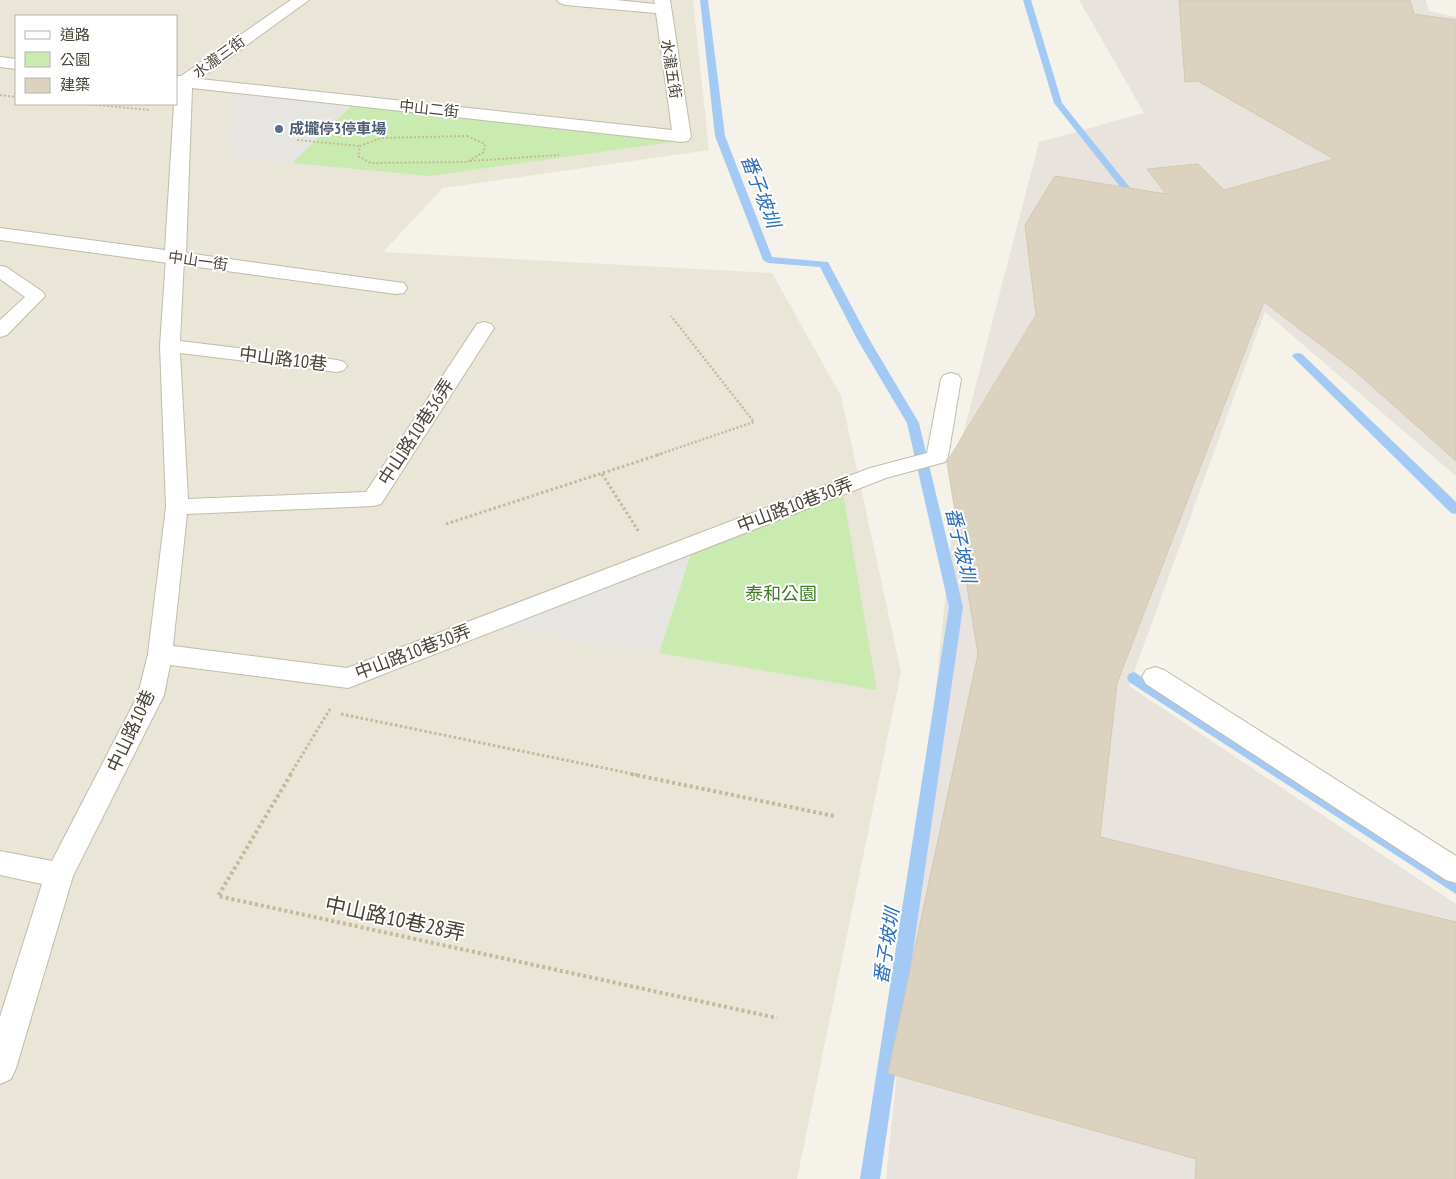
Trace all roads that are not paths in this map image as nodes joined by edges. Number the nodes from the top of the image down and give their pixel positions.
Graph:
1 (301, 0) edge
2 (565, 0) edge
3 (662, 5) edge
4 (0, 62) edge
5 (15, 64) edge
6 (180, 82) edge
7 (682, 137) joint
8 (0, 234) edge
9 (175, 258) junction
10 (0, 271) edge
11 (396, 288) dead end
12 (484, 328) dead end
13 (0, 331) edge
14 (170, 346) junction
15 (337, 366) dead end
16 (950, 379) dead end
17 (177, 507) junction
18 (160, 654) junction
19 (1155, 677) dead end
20 (0, 863) edge
21 (1456, 871) edge
22 (59, 875) junction
23 (0, 1068) edge

1 - 6 street, 水瀧三街
2 - 3 street
3 - 7 street, 水瀧五街
4 - 5 street
6 - 7 street, 中山二街
6 - 9 street, 水瀧三街
8 - 9 street, 中山一街
9 - 11 street, 中山一街
9 - 14 lane, 中山路10巷
10 - 13 lane
12 - 17 lane, 中山路10巷36弄
14 - 15 lane, 中山路10巷
14 - 17 lane, 中山路10巷
16 - 18 lane, 中山路10巷30弄
17 - 18 lane, 中山路10巷
18 - 22 lane, 中山路10巷
19 - 21 lane
20 - 22 lane
22 - 23 lane, 中山路10巷

